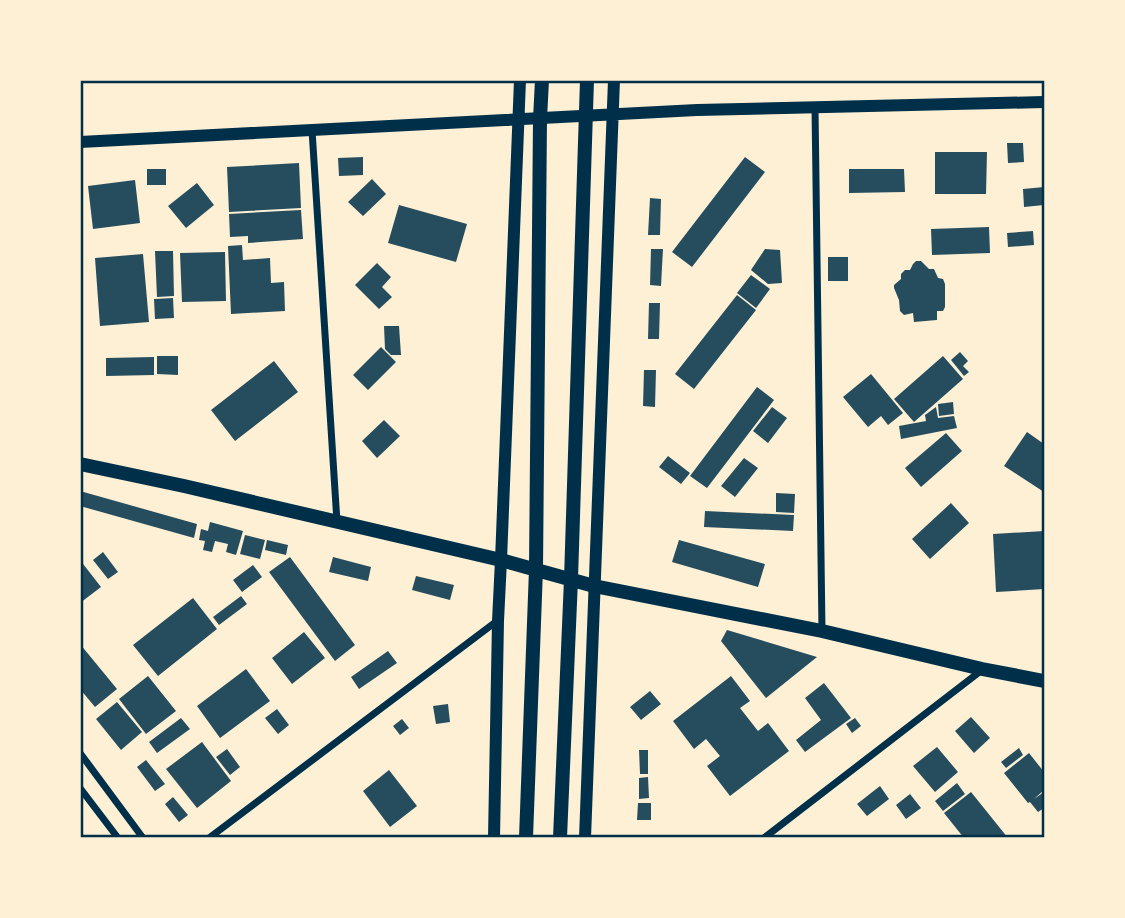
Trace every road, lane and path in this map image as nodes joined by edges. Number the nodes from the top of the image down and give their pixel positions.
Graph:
1 (520, 80) edge
2 (542, 80) edge
3 (587, 80) edge
4 (614, 80) edge
5 (1045, 102) edge
6 (815, 107) junction
7 (613, 114) junction
8 (586, 117) junction
9 (540, 119) junction
10 (519, 120) junction
11 (312, 130) junction
12 (80, 142) edge
13 (80, 464) edge
14 (337, 522) junction
15 (502, 560) junction
16 (536, 569) junction
17 (571, 579) junction
18 (594, 586) junction
19 (498, 621) junction
20 (822, 631) junction
21 (982, 669) junction
22 (1045, 681) edge
23 (80, 753) edge
24 (80, 788) edge
25 (118, 838) edge
26 (143, 838) edge
27 (209, 838) edge
28 (494, 838) edge
29 (526, 838) edge
30 (560, 838) edge
31 (585, 838) edge
32 (764, 838) edge

1 - 10 street
2 - 9 main road
3 - 8 main road
4 - 7 street
5 - 6 street
6 - 7 street
6 - 20 street
7 - 8 street
7 - 18 street
8 - 9 street
8 - 17 main road
9 - 10 street
9 - 16 main road
10 - 11 street
10 - 15 street
11 - 12 street
11 - 14 street
13 - 14 main road
14 - 15 main road
15 - 16 main road
15 - 19 street
16 - 17 main road
16 - 29 main road
17 - 18 main road
17 - 30 main road
18 - 20 main road
18 - 31 street
19 - 27 street
19 - 28 street
20 - 21 main road
21 - 22 main road
21 - 32 street
23 - 26 street
24 - 25 street

